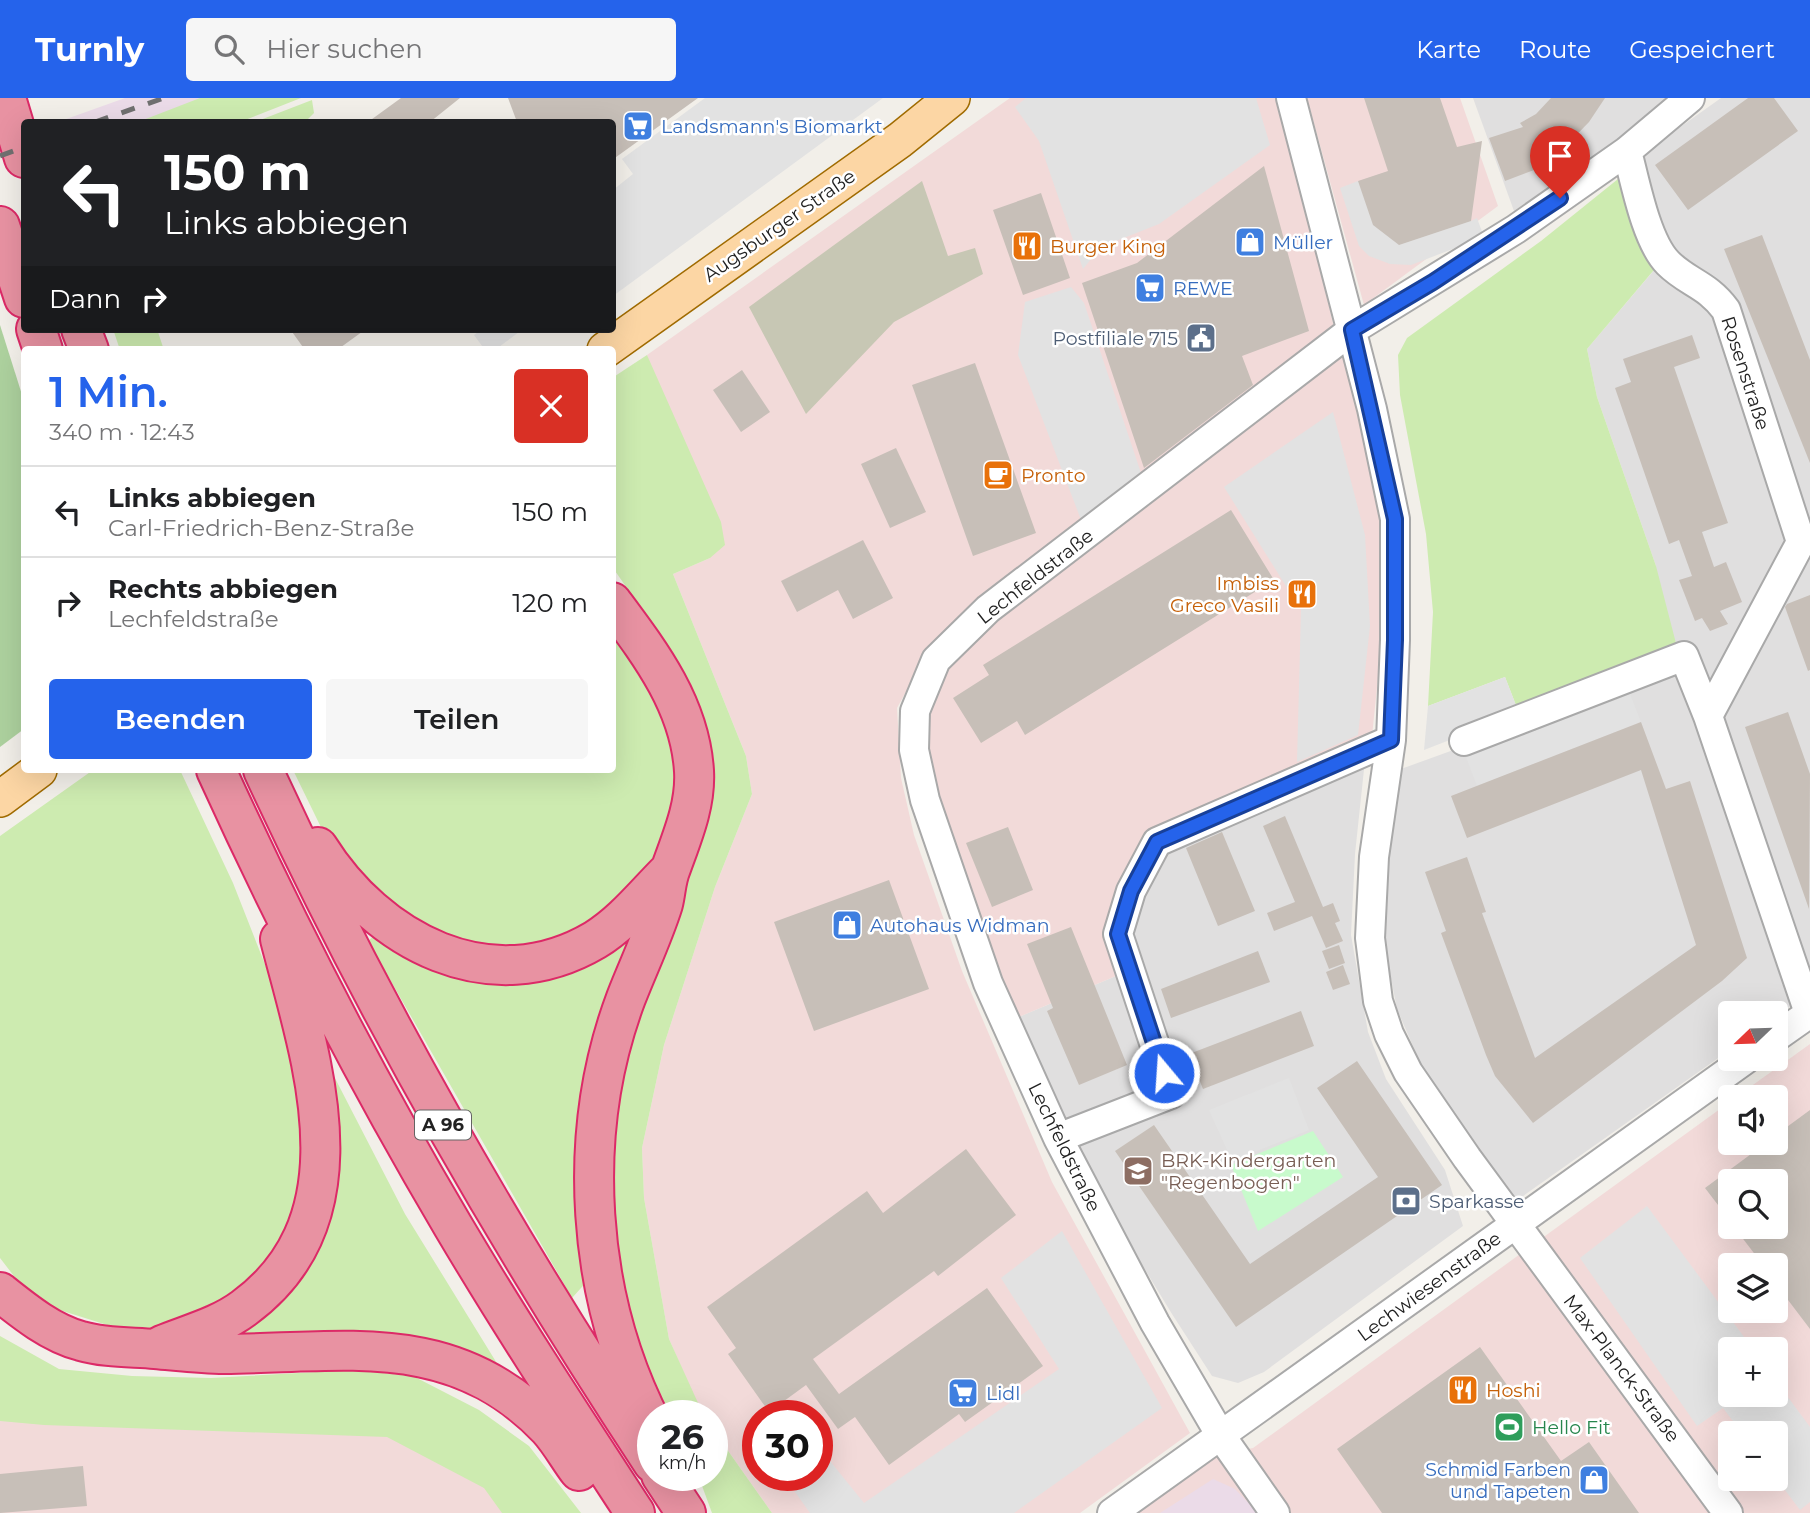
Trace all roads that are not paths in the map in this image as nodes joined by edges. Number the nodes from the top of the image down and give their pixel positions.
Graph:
1 (6, 98) edge
2 (951, 98) edge
3 (1291, 98) edge
4 (1690, 98) edge
5 (21, 148) edge
6 (1627, 151) junction
7 (0, 226) edge
8 (21, 289) edge
9 (1352, 330) junction
10 (611, 346) edge
11 (1805, 540) edge
12 (616, 607) edge
13 (1708, 716) junction
14 (1391, 740) junction
15 (1464, 741) dead end
16 (35, 773) edge
17 (217, 773) edge
18 (264, 773) edge
19 (273, 773) edge
20 (0, 799) edge
21 (670, 870) junction
22 (264, 876) junction
23 (1809, 1013) edge
24 (1788, 1028) edge
25 (1729, 1071) edge
26 (1058, 1138) junction
27 (1515, 1225) junction
28 (0, 1293) edge
29 (151, 1349) junction
30 (641, 1400) edge
31 (1221, 1436) junction
32 (637, 1439) edge
33 (672, 1491) edge
34 (687, 1491) edge
35 (609, 1513) edge
36 (635, 1513) edge
37 (686, 1513) edge
38 (696, 1513) edge
39 (1112, 1513) edge
40 (1275, 1513) edge
41 (1728, 1513) edge

1 - 5 highway
2 - 10 main road, Augsburger Straße
3 - 9 street, Max-Planck-Straße
4 - 6 street, Lechfeldstraße
6 - 9 street, Lechfeldstraße
6 - 11 street, Rosenstraße
7 - 8 highway
9 - 14 street, Max-Planck-Straße
9 - 26 street, Lechfeldstraße
11 - 13 street, Rosenstraße
12 - 21 highway
13 - 15 street
13 - 23 street
14 - 26 street
14 - 27 street, Max-Planck-Straße
16 - 20 main road
17 - 22 highway, A 96
18 - 32 highway, A 96
19 - 21 highway
21 - 30 highway
22 - 29 highway
22 - 36 highway, A 96
23 - 24 street
25 - 27 street, Lechwiesenstraße
26 - 31 street, Lechfeldstraße
27 - 31 street, Lechwiesenstraße
27 - 41 street, Max-Planck-Straße
28 - 29 highway
29 - 35 highway
31 - 39 street, Lechwiesenstraße
31 - 40 street, Lechfeldstraße
33 - 37 highway
34 - 38 highway

